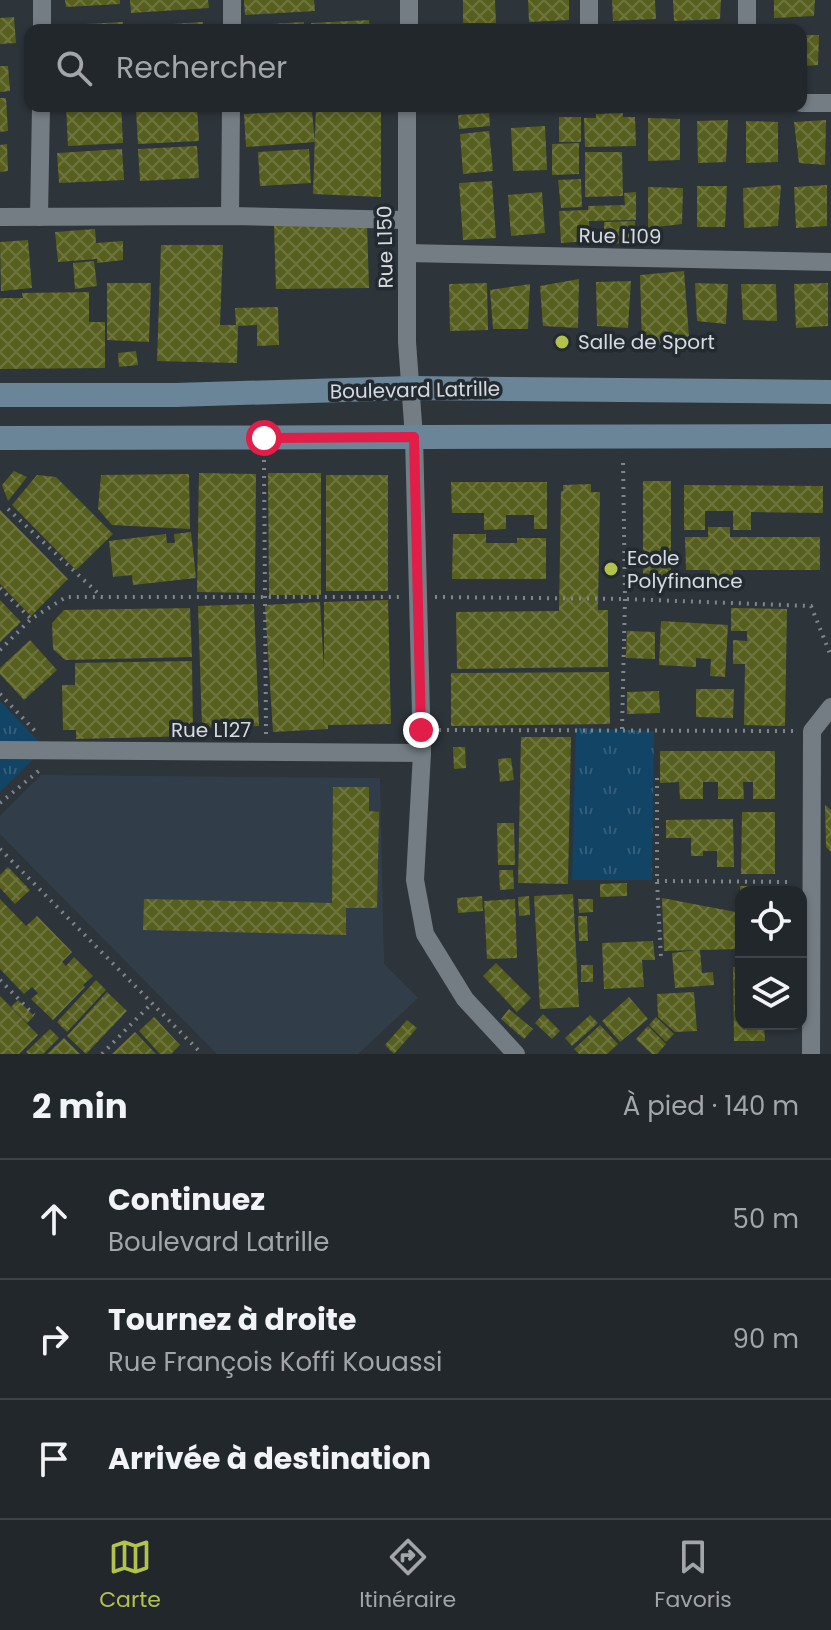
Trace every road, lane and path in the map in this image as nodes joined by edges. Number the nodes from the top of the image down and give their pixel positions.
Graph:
1 (42, 0) edge
2 (232, 0) edge
3 (409, 0) edge
4 (589, 0) edge
5 (747, 0) edge
6 (42, 24) edge
7 (232, 24) edge
8 (409, 24) edge
9 (589, 24) edge
10 (747, 24) edge
11 (807, 103) edge
12 (831, 103) edge
13 (41, 112) edge
14 (231, 112) edge
15 (407, 112) edge
16 (230, 216) junction
17 (0, 217) edge
18 (39, 217) junction
19 (406, 220) junction
20 (407, 253) junction
21 (831, 262) edge
22 (410, 388) junction
23 (831, 392) edge
24 (0, 395) edge
25 (623, 435) junction
26 (831, 436) edge
27 (414, 437) junction
28 (0, 438) edge
29 (264, 438) junction
30 (8, 509) dead end
31 (0, 588) edge
32 (419, 596) junction
33 (102, 597) junction
34 (264, 598) junction
35 (625, 599) junction
36 (31, 619) junction
37 (0, 650) edge
38 (831, 656) edge
39 (0, 694) edge
40 (831, 707) edge
41 (27, 724) dead end
42 (622, 729) junction
43 (421, 730) junction
44 (812, 731) junction
45 (0, 750) edge
46 (63, 751) junction
47 (267, 752) junction
48 (422, 753) junction
49 (657, 778) dead end
50 (0, 803) edge
51 (0, 849) edge
52 (657, 881) junction
53 (811, 883) junction
54 (661, 958) dead end
55 (0, 980) edge
56 (152, 1003) junction
57 (34, 1015) dead end
58 (811, 1019) junction
59 (102, 1054) edge
60 (202, 1054) edge
61 (516, 1054) edge
62 (811, 1054) edge
63 (826, 1054) edge

1 - 6 street
2 - 7 street
3 - 8 street
4 - 9 street
5 - 10 street
11 - 12 street
13 - 18 street
14 - 16 street
15 - 19 street, Rue L150
16 - 18 street
16 - 19 street
17 - 18 street
19 - 20 street, Rue L150
20 - 21 street, Rue L109
20 - 22 street, Rue L150
22 - 23 main road, Boulevard Latrille
22 - 24 main road, Boulevard Latrille
22 - 27 street, Rue L150
25 - 26 main road
25 - 27 main road
25 - 35 path
27 - 29 main road
27 - 32 street, Rue L150
28 - 29 main road
29 - 34 path
30 - 33 path
31 - 36 path
32 - 34 path
32 - 35 path
32 - 43 street, Rue L150
33 - 34 path
33 - 36 path
34 - 47 path
35 - 38 path
35 - 42 path
36 - 37 path
39 - 41 path
40 - 44 street
42 - 43 path
42 - 44 path
43 - 48 street, Rue L150
44 - 53 street
45 - 46 street, Rue L127
46 - 47 street, Rue L127
46 - 50 path
47 - 48 street, Rue L127
48 - 61 street, Rue L150
49 - 52 path
51 - 56 path
52 - 53 path
52 - 54 path
53 - 58 street
55 - 57 path
56 - 59 path
56 - 60 path
58 - 62 street
58 - 63 street

